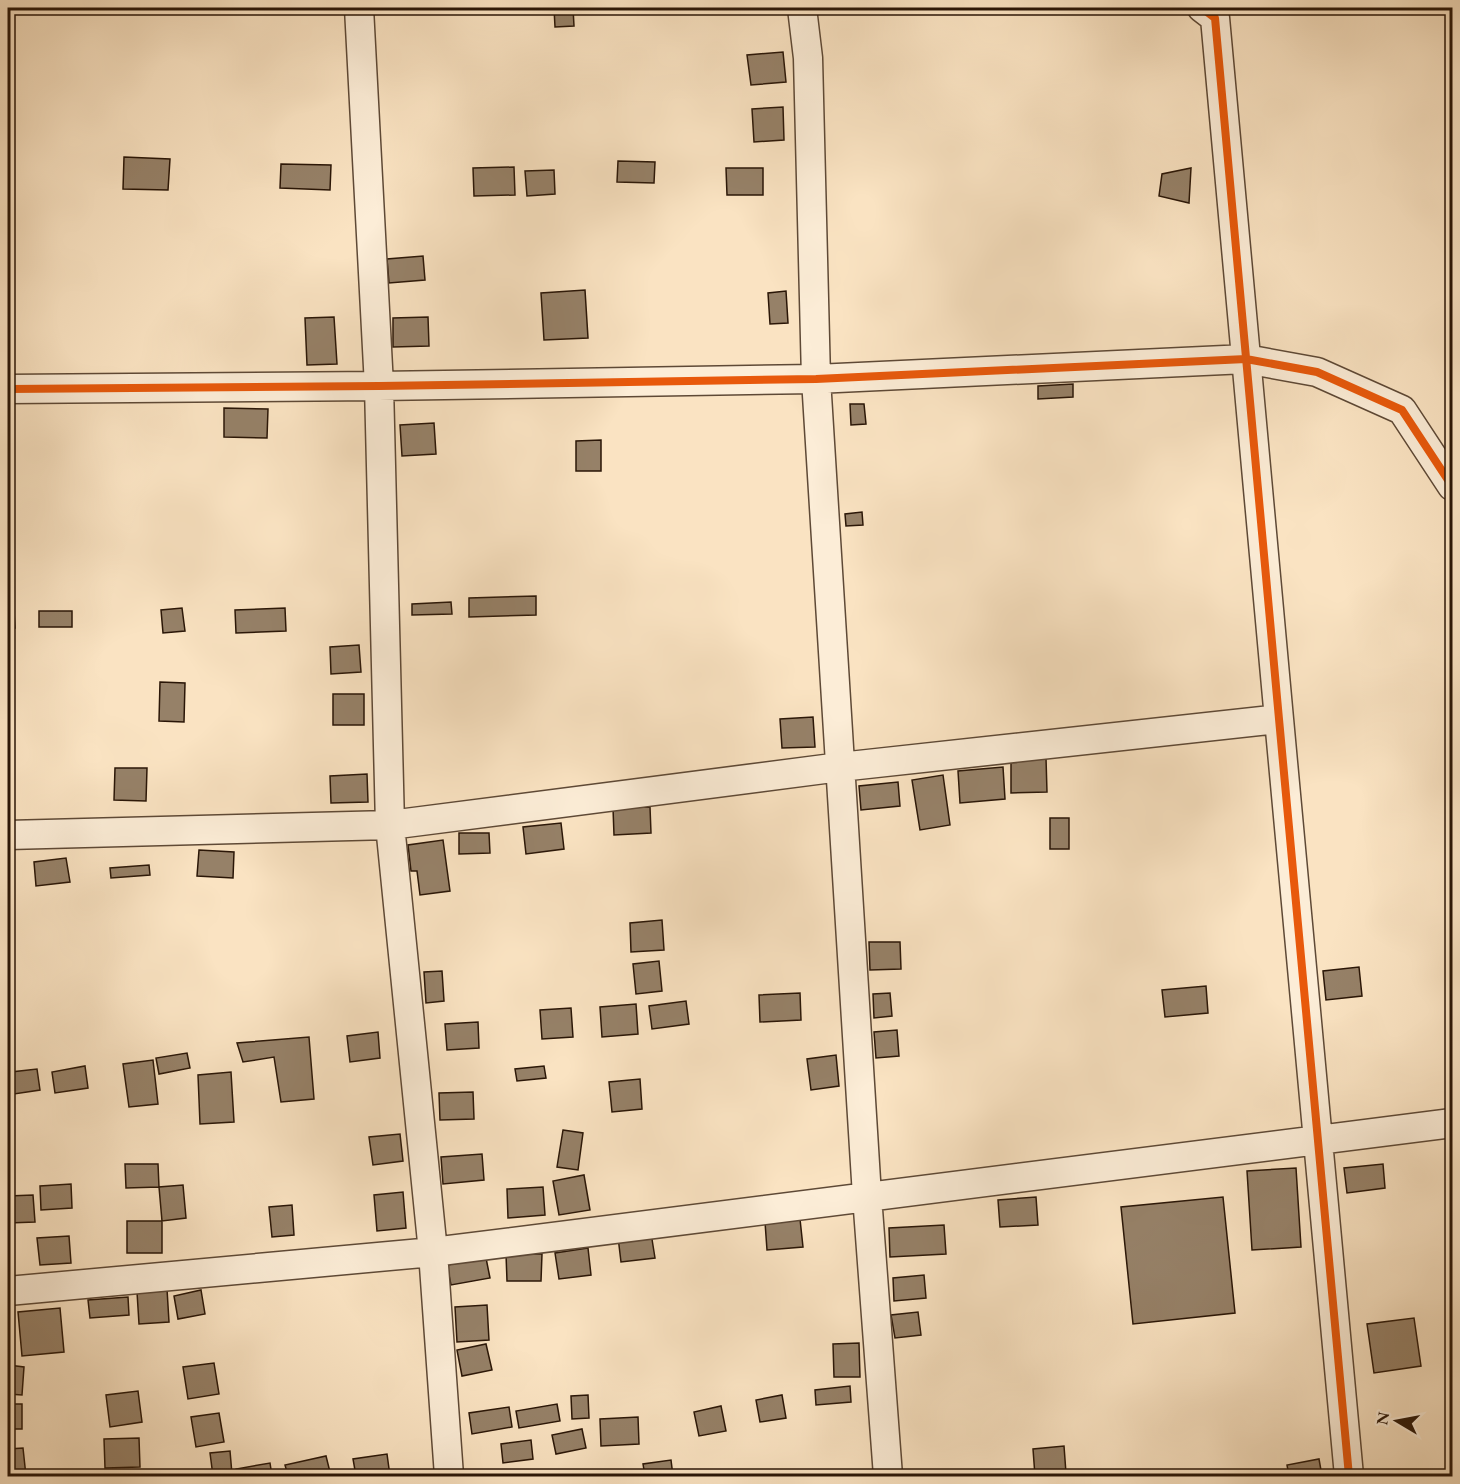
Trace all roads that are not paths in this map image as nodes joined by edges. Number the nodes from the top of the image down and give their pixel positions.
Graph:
1 (359, 8) edge
2 (802, 8) edge
3 (1202, 8) edge
4 (1246, 359) junction
5 (816, 379) junction
6 (379, 386) junction
7 (8, 389) edge
8 (1452, 486) edge
9 (1279, 719) junction
10 (840, 767) junction
11 (390, 825) junction
12 (8, 835) edge
13 (1452, 1123) edge
14 (1318, 1140) junction
15 (867, 1196) junction
16 (433, 1252) junction
17 (8, 1291) edge
18 (449, 1476) edge
19 (888, 1476) edge
20 (1349, 1476) edge

1 - 6 street
2 - 5 street
3 - 4 street
4 - 5 street
4 - 8 street
4 - 9 street
5 - 6 street
5 - 10 street
6 - 7 street
6 - 11 street
9 - 10 street
9 - 14 street
10 - 11 street
10 - 15 street
11 - 12 street
11 - 16 street
13 - 14 street
14 - 15 street
14 - 20 street
15 - 16 street
15 - 19 street
16 - 17 street
16 - 18 street

